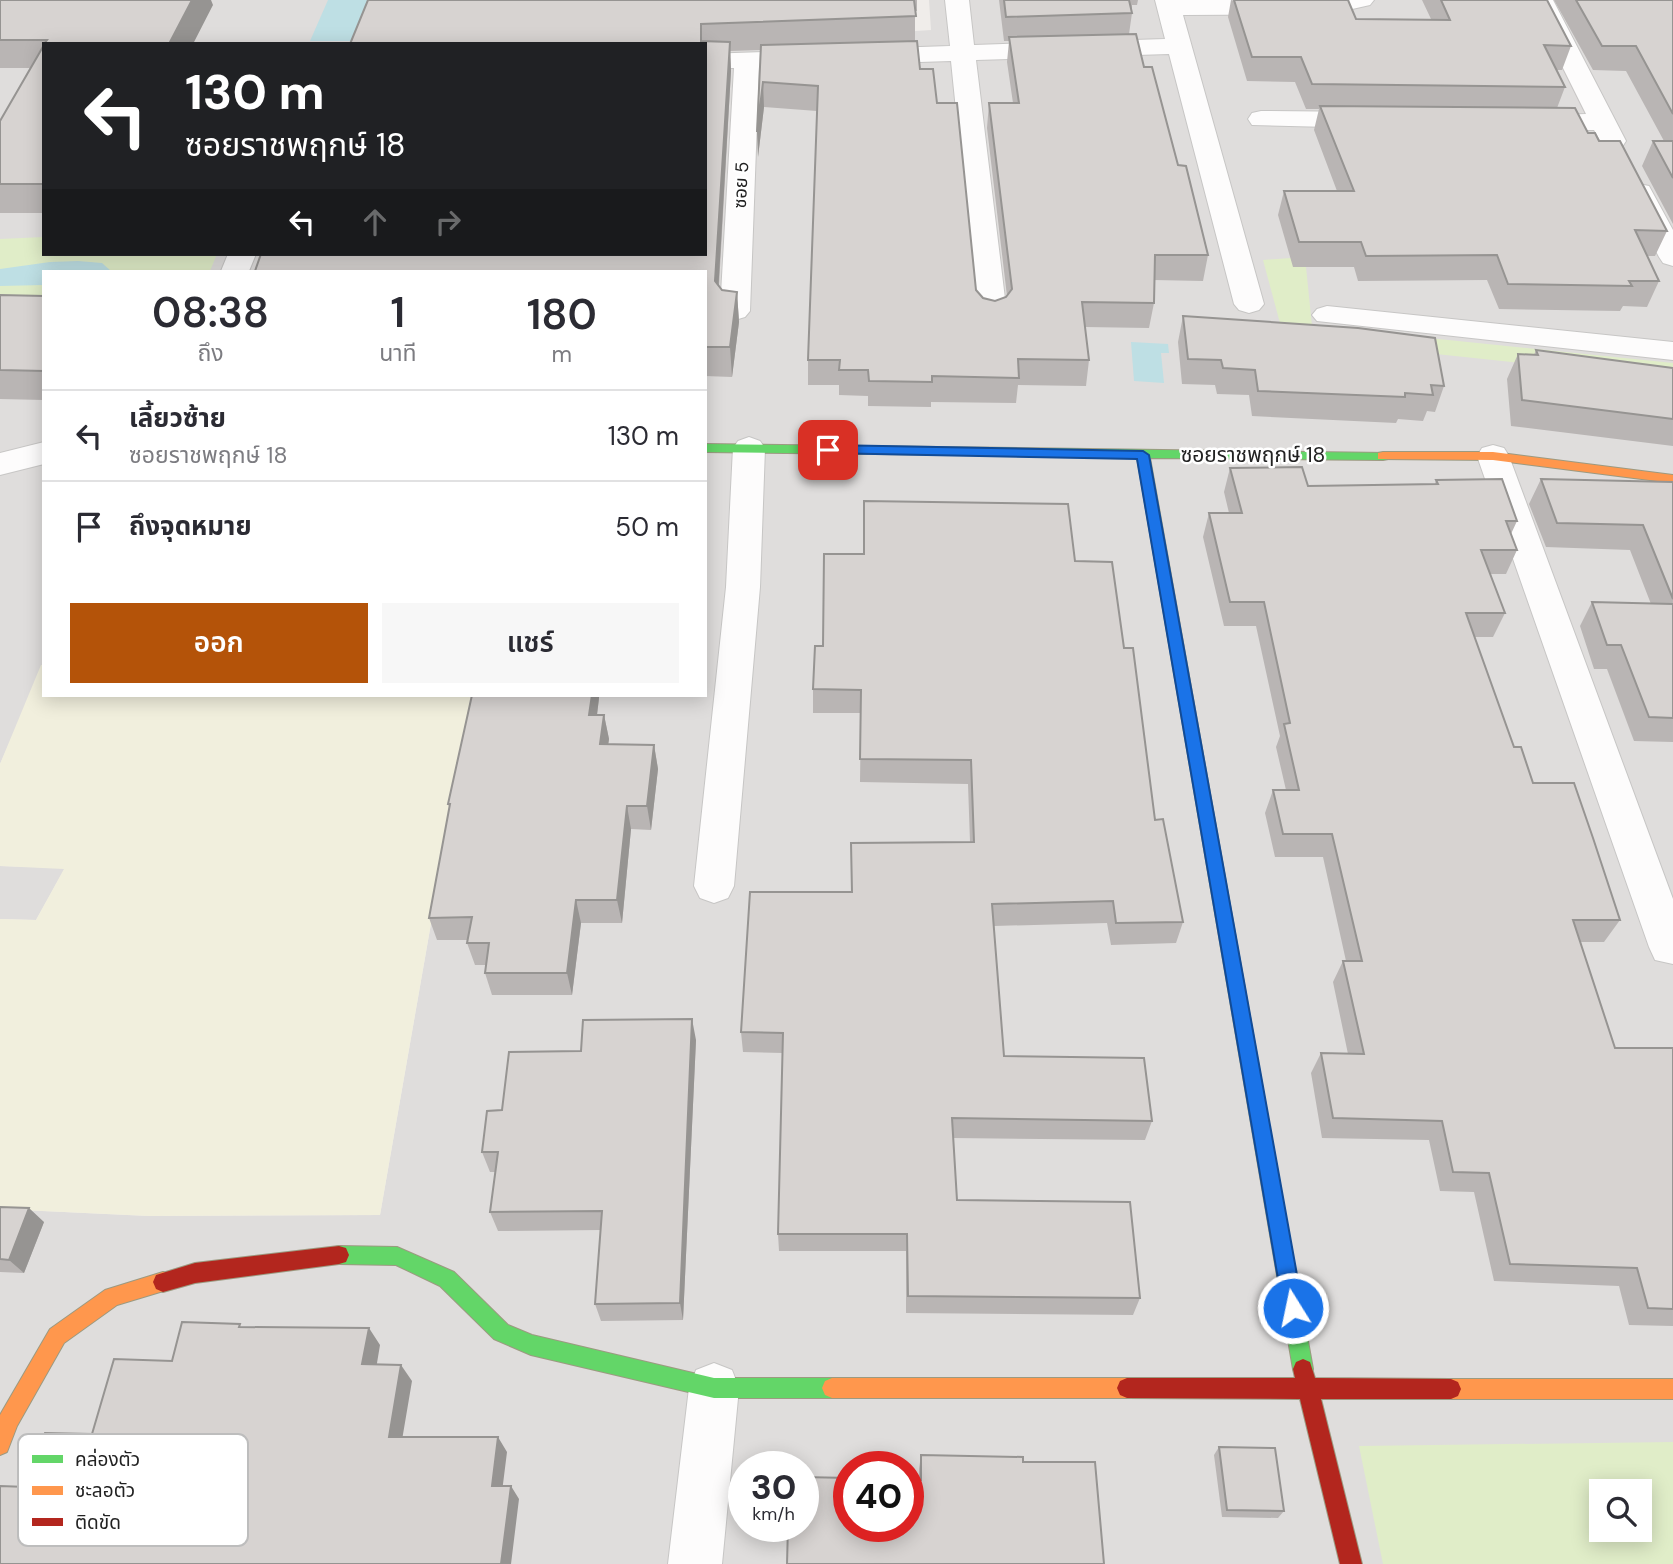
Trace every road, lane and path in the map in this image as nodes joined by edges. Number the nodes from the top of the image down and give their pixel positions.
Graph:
1 (957, 0) edge
2 (1362, 0) edge
3 (1541, 0) edge
4 (1168, 4) edge
5 (1180, 46) junction
6 (963, 53) junction
7 (747, 59) junction
8 (707, 61) edge
9 (1261, 119) dead end
10 (1392, 120) edge
11 (1511, 122) edge
12 (1604, 122) junction
13 (1673, 257) edge
14 (1249, 304) dead end
15 (735, 311) edge
16 (992, 314) edge
17 (1327, 315) dead end
18 (1673, 351) edge
19 (707, 448) edge
20 (749, 448) junction
21 (42, 454) edge
22 (1143, 455) junction
23 (1493, 456) junction
24 (0, 464) edge
25 (1673, 479) edge
26 (714, 886) dead end
27 (1670, 947) dead end
28 (714, 1388) junction
29 (1307, 1389) junction
30 (1673, 1389) edge
31 (0, 1445) edge
32 (695, 1564) edge
33 (1351, 1564) edge

1 - 6 street
2 - 4 street
3 - 12 street
4 - 5 street
5 - 6 street
5 - 14 street
6 - 7 street
6 - 16 street
7 - 8 street
7 - 15 street, ซอย 5
9 - 10 street
11 - 12 street
12 - 13 street
17 - 18 street
19 - 20 street, ซอยราชพฤกษ์ 18
20 - 22 street, ซอยราชพฤกษ์ 18
20 - 26 street
21 - 24 street
22 - 23 street, ซอยราชพฤกษ์ 18
22 - 29 street
23 - 25 street, ซอยราชพฤกษ์ 18
23 - 27 street
28 - 29 street
28 - 31 street
28 - 32 street
29 - 30 street
29 - 33 street

